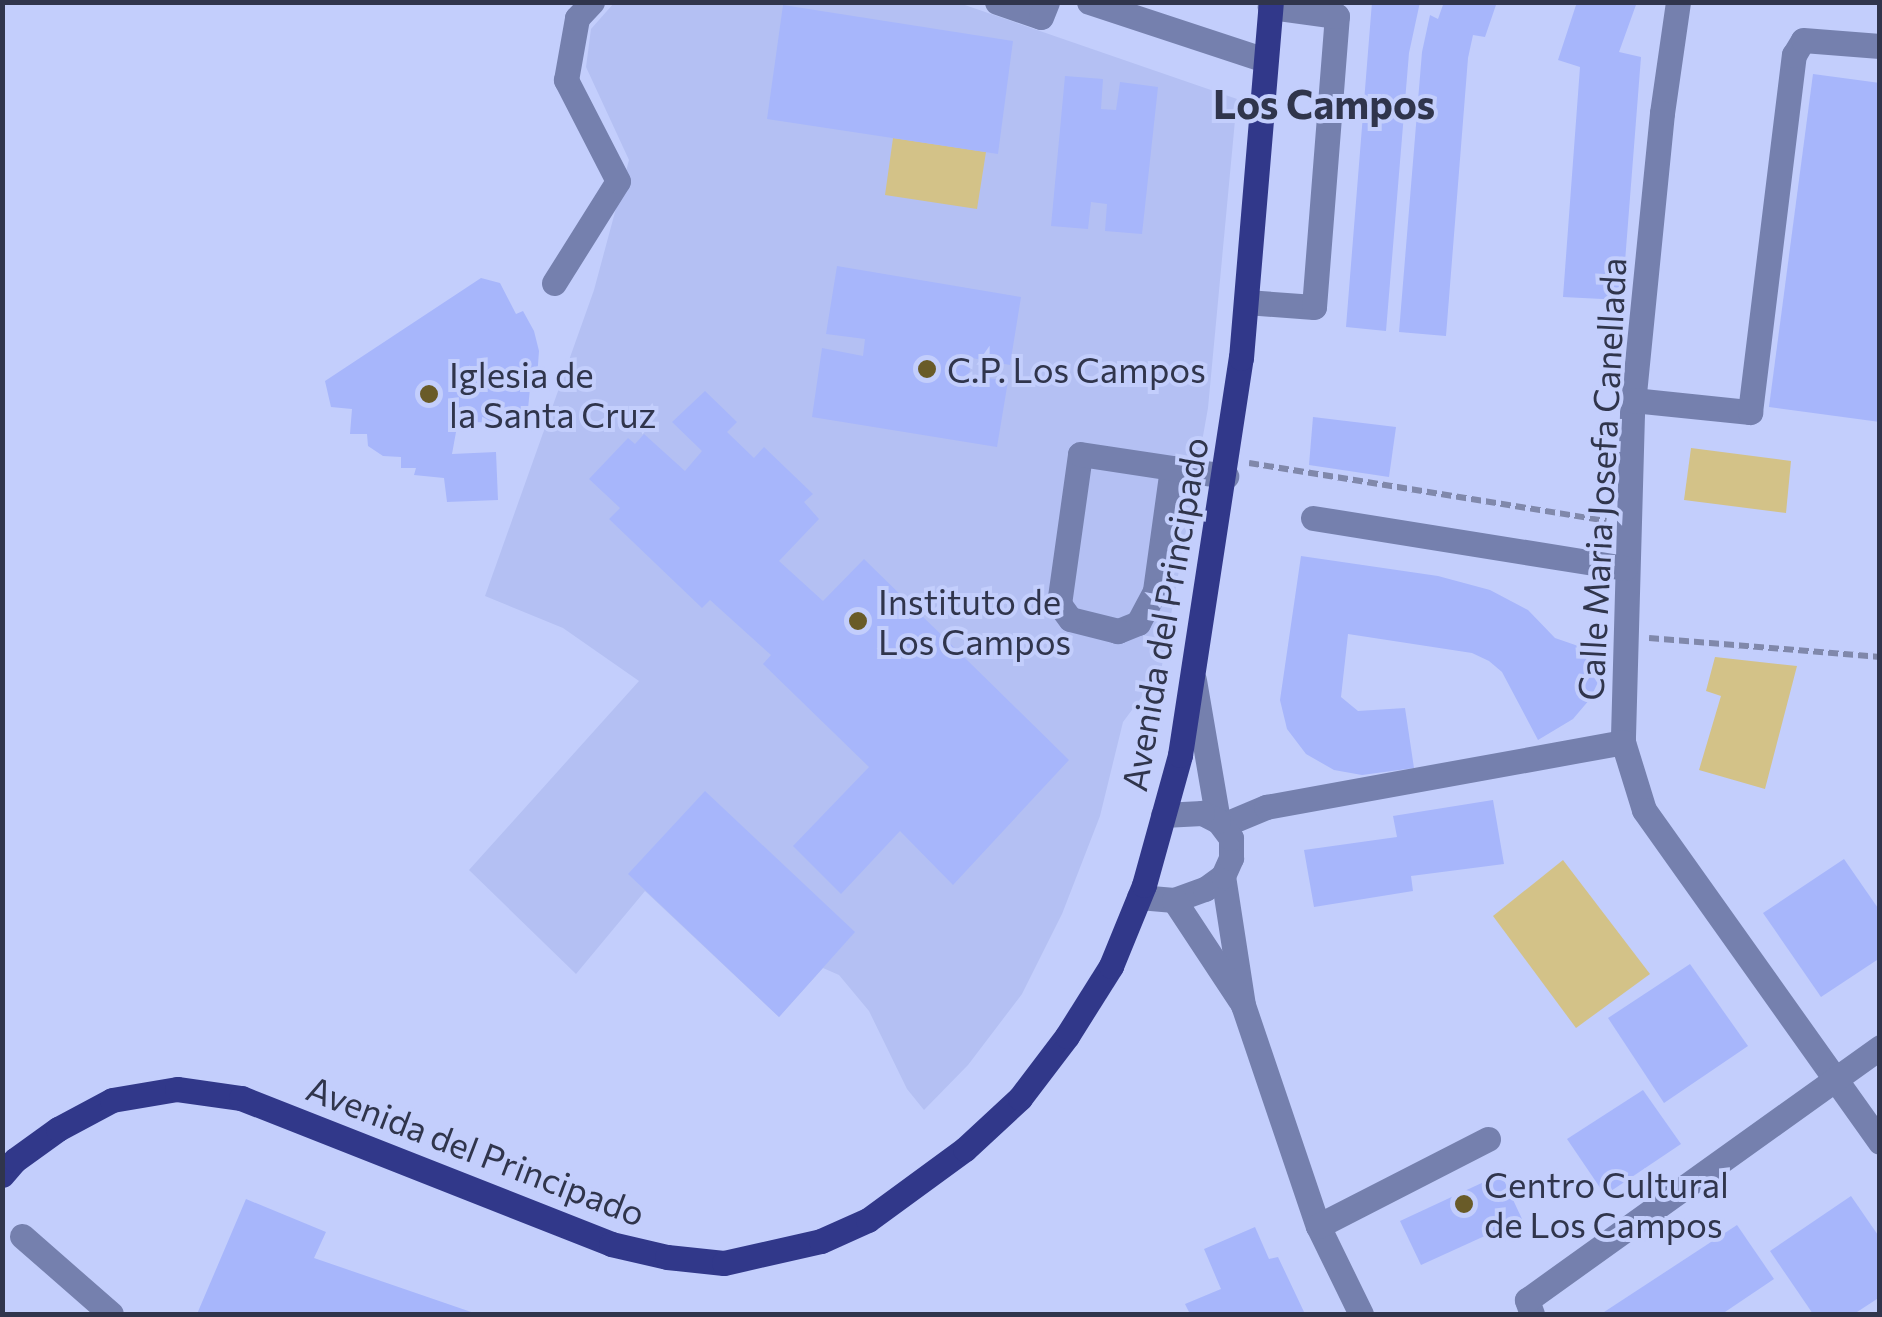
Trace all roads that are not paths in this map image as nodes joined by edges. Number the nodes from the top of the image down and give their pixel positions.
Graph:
1 (592, 2) edge
2 (997, 2) edge
3 (1047, 2) edge
4 (1089, 2) edge
5 (1678, 2) edge
6 (1270, 5) edge
7 (1880, 46) edge
8 (1265, 60) junction
9 (554, 283) dead end
10 (1246, 302) junction
11 (1633, 400) junction
12 (1172, 468) junction
13 (1227, 468) junction
14 (1313, 518) dead end
15 (1625, 568) junction
16 (1194, 680) junction
17 (1622, 742) junction
18 (1163, 815) junction
19 (1224, 828) junction
20 (1222, 876) junction
21 (1139, 898) junction
22 (1174, 900) junction
23 (1244, 1005) junction
24 (1880, 1048) edge
25 (1836, 1077) junction
26 (1488, 1139) dead end
27 (1880, 1142) edge
28 (2, 1175) edge
29 (1318, 1226) junction
30 (22, 1236) dead end
31 (112, 1314) edge
32 (1361, 1314) edge
33 (1532, 1314) edge

1 - 9 street
2 - 3 street
4 - 8 street
5 - 11 street, Calle Maria Josefa Canellada
6 - 8 main road, Avenida del Principado
6 - 10 street
7 - 11 street
8 - 10 main road, Avenida del Principado
10 - 13 main road, Avenida del Principado
11 - 15 street, Calle Maria Josefa Canellada
12 - 12 street
12 - 13 street
13 - 16 main road, Avenida del Principado
14 - 15 street
15 - 17 street, Calle Maria Josefa Canellada
16 - 18 main road, Avenida del Principado
16 - 19 street
17 - 19 street
17 - 25 street, Calle Maria Josefa Canellada
18 - 19 street
18 - 21 main road, Avenida del Principado
19 - 20 street
20 - 22 street
20 - 23 street
21 - 22 street
21 - 28 main road, Avenida del Principado
22 - 23 street
23 - 29 street
24 - 25 street
25 - 27 street, Calle Maria Josefa Canellada
25 - 33 street
26 - 29 street
29 - 32 street
30 - 31 street

